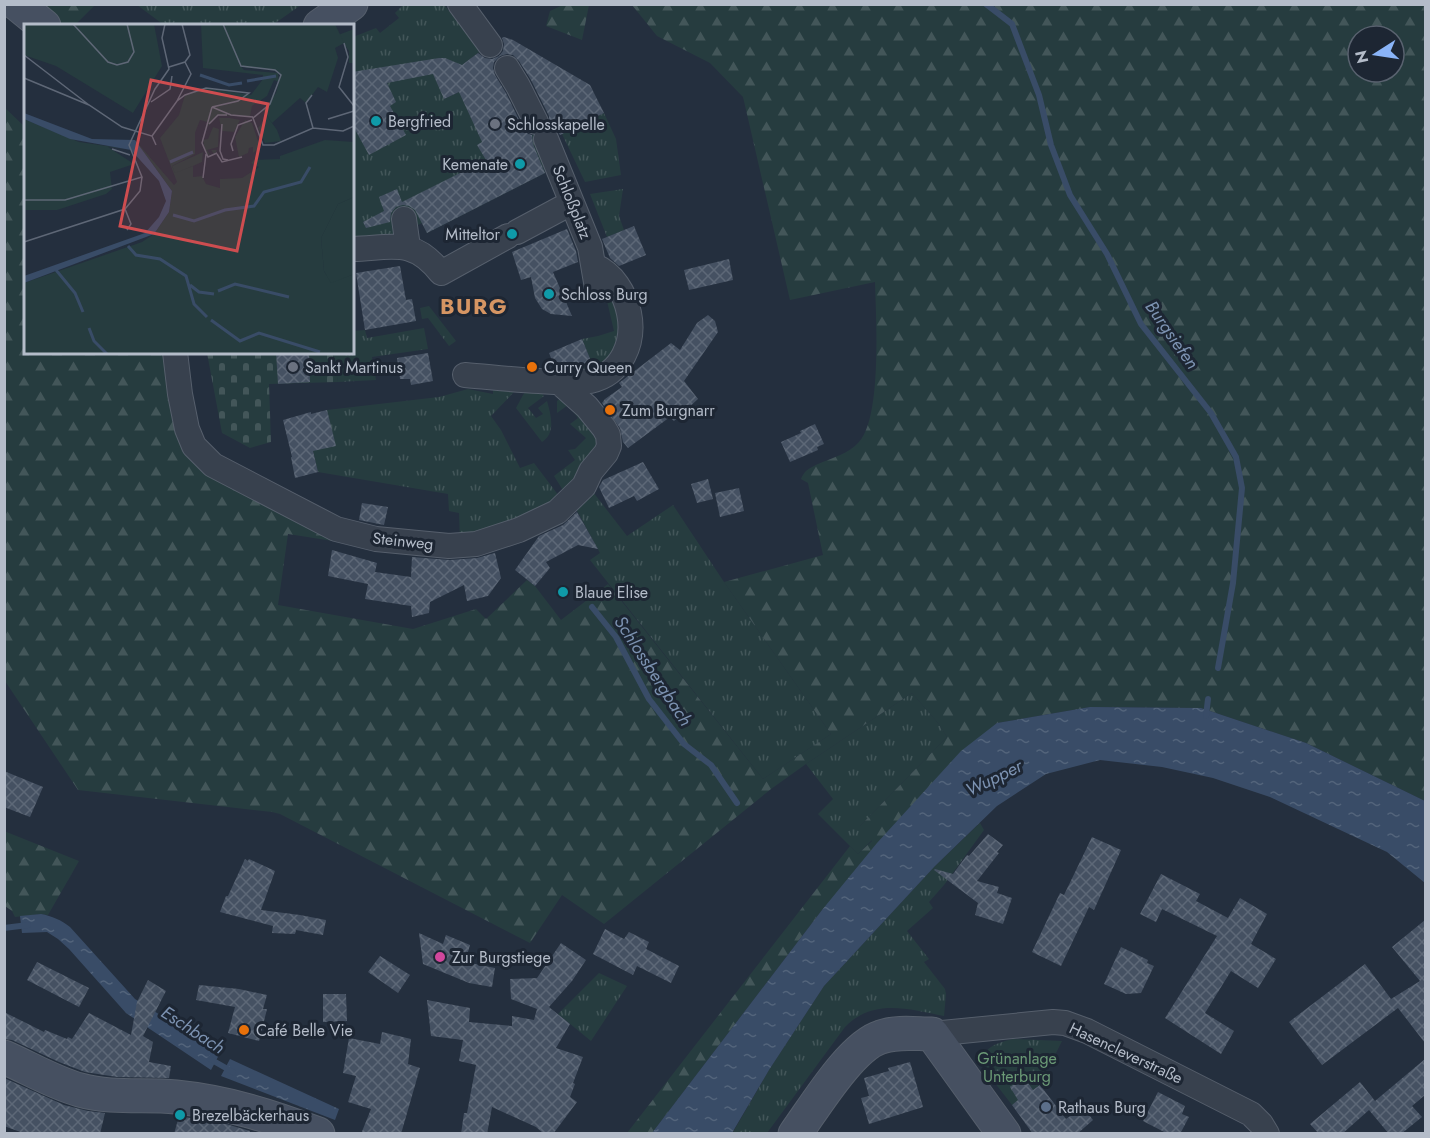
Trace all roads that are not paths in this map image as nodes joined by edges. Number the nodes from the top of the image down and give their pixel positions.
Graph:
1 (17, 4) edge
2 (351, 4) edge
3 (460, 4) edge
4 (42, 24) edge
5 (323, 24) edge
6 (490, 45) dead end
7 (507, 68) dead end
8 (571, 203) junction
9 (404, 219) dead end
10 (408, 247) junction
11 (354, 249) edge
12 (175, 354) edge
13 (465, 375) dead end
14 (560, 382) junction
15 (932, 1034) junction
16 (4, 1057) edge
17 (318, 1134) edge
18 (795, 1134) edge
19 (1004, 1134) edge
20 (1268, 1134) edge

1 - 4 main road
2 - 5 main road
3 - 6 street
7 - 8 street, Schloßplatz
8 - 10 street
8 - 14 street, Schloßplatz
9 - 10 street
10 - 11 street
12 - 14 street, Steinweg
13 - 14 street, Schloßplatz
15 - 18 main road
15 - 19 main road
15 - 20 street, Hasencleverstraße
16 - 17 main road

